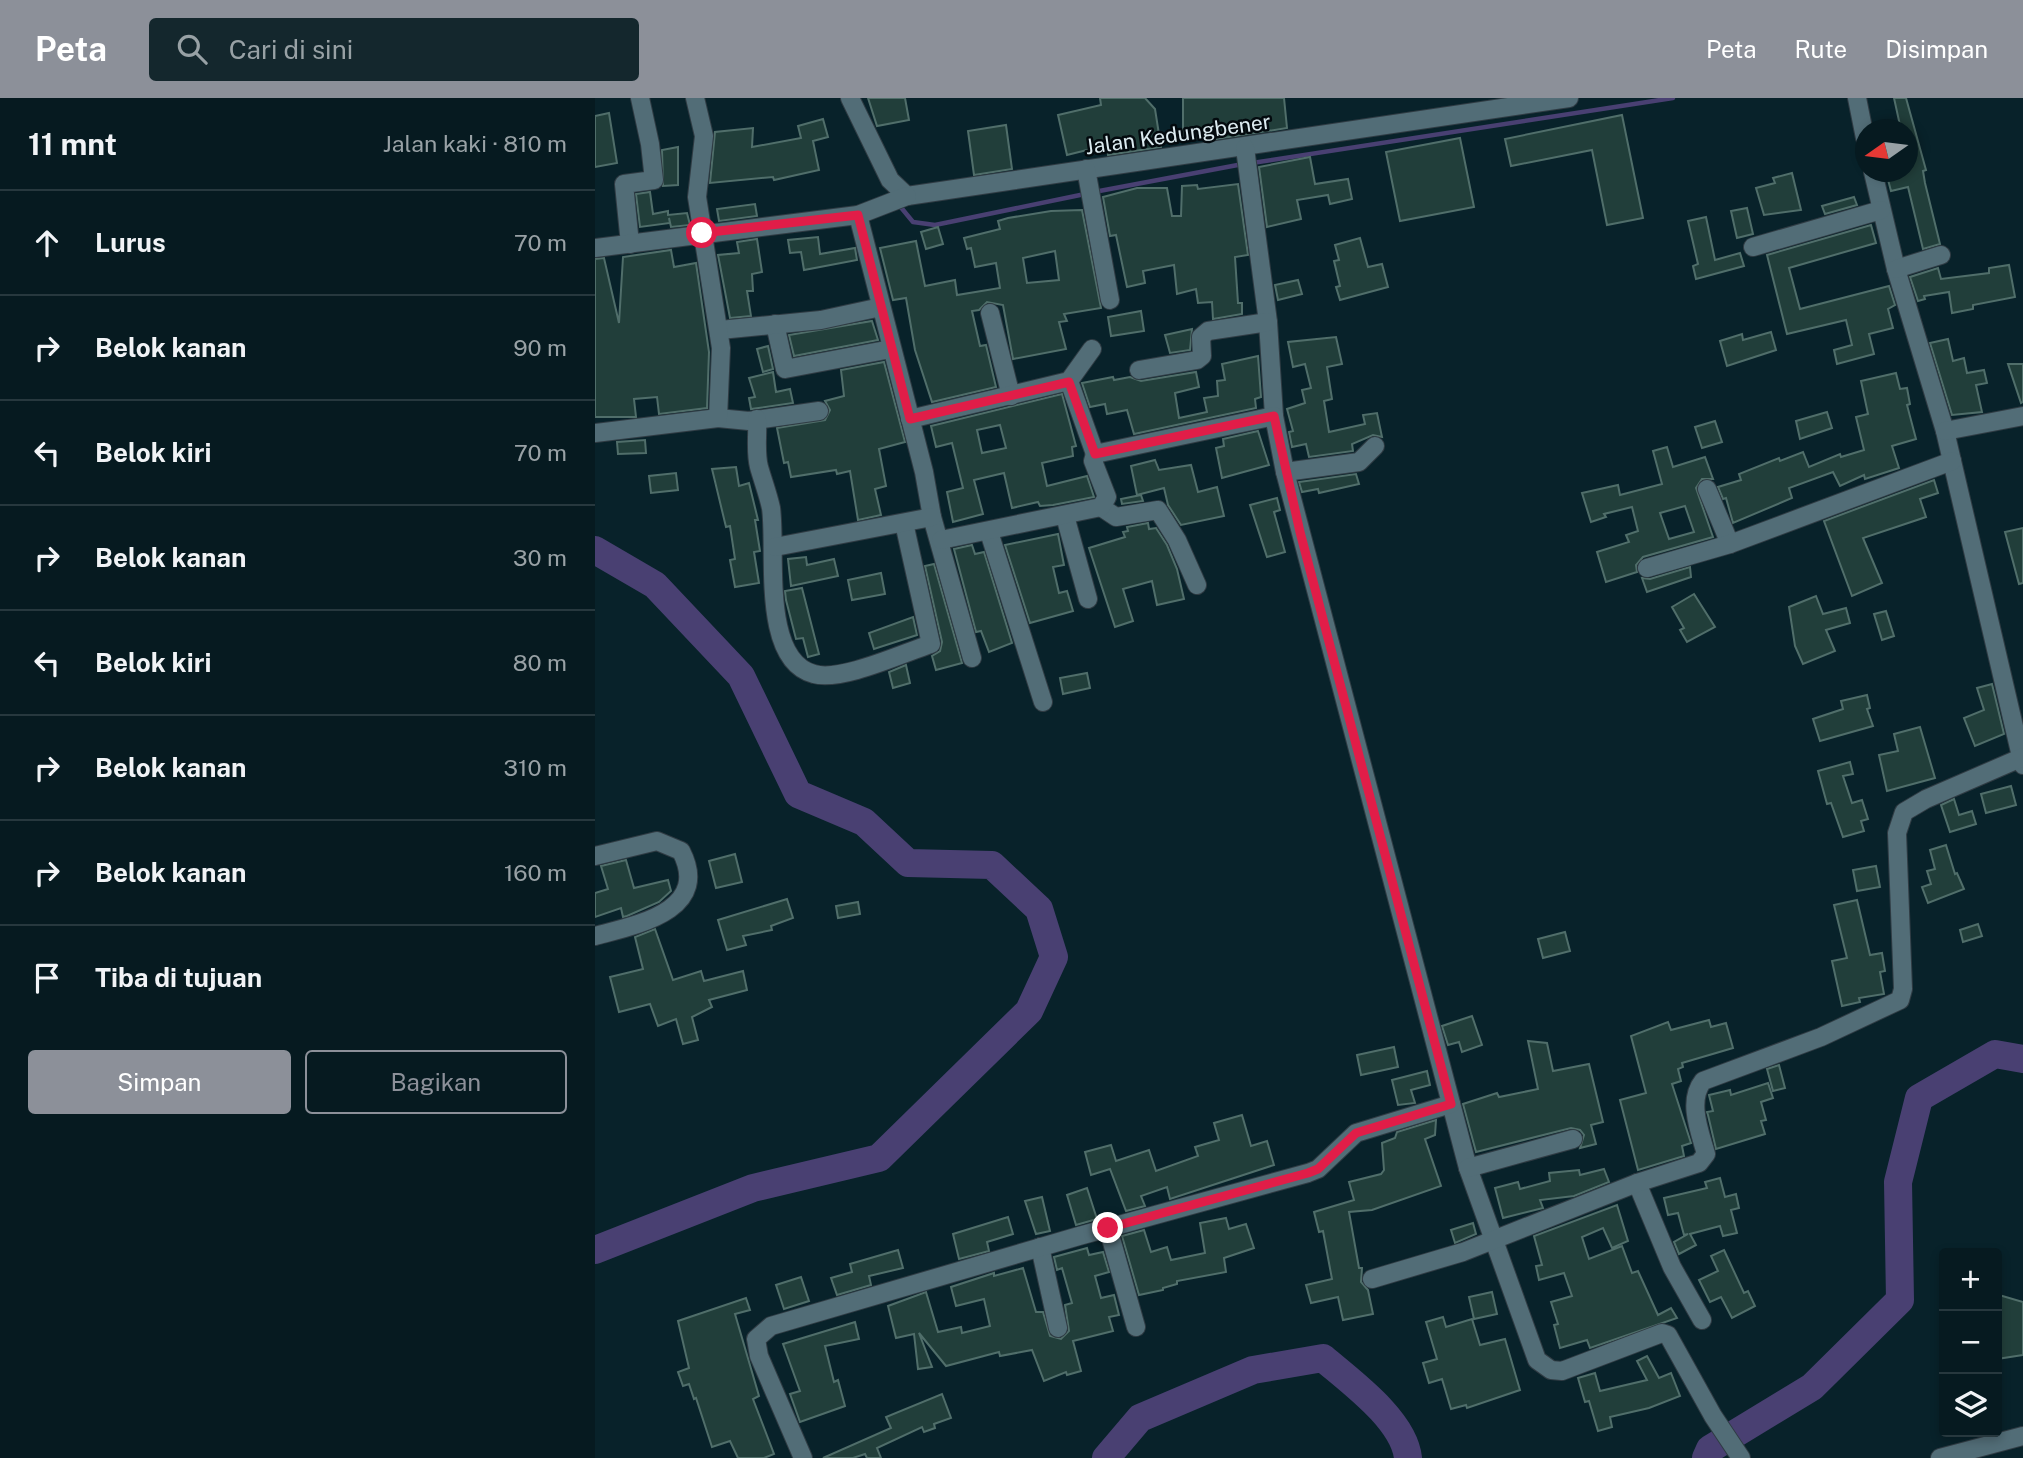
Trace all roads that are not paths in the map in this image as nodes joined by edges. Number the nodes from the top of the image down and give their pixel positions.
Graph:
1 (640, 98) edge
2 (695, 98) edge
3 (850, 98) edge
4 (1569, 98) edge
5 (1857, 98) edge
6 (1861, 119) edge
7 (1245, 151) junction
8 (1875, 182) edge
9 (1090, 185) junction
10 (904, 197) junction
11 (1881, 211) junction
12 (858, 215) junction
13 (702, 233) junction
14 (630, 244) junction
15 (595, 247) edge
16 (1753, 247) dead end
17 (1941, 255) dead end
18 (1896, 269) junction
19 (1110, 300) dead end
20 (881, 307) junction
21 (990, 313) dead end
22 (1268, 322) junction
23 (775, 324) junction
24 (720, 330) junction
25 (891, 349) junction
26 (1093, 349) dead end
27 (1139, 370) dead end
28 (1069, 382) junction
29 (1011, 396) junction
30 (819, 411) dead end
31 (1274, 416) junction
32 (2023, 416) edge
33 (718, 418) junction
34 (757, 419) junction
35 (910, 419) junction
36 (1945, 431) junction
37 (595, 433) edge
38 (1375, 446) dead end
39 (1095, 454) junction
40 (1952, 461) junction
41 (1285, 472) junction
42 (1707, 489) dead end
43 (1101, 507) junction
44 (1065, 516) junction
45 (932, 517) junction
46 (904, 523) junction
47 (989, 532) junction
48 (941, 540) junction
49 (1730, 544) junction
50 (775, 547) junction
51 (1647, 568) dead end
52 (1197, 585) dead end
53 (1088, 599) dead end
54 (972, 658) dead end
55 (1044, 702) dead end
56 (2022, 760) edge
57 (595, 856) edge
58 (595, 936) edge
59 (1451, 1104) junction
60 (1573, 1139) dead end
61 (1468, 1168) junction
62 (1637, 1183) junction
63 (1108, 1228) junction
64 (1494, 1239) junction
65 (1040, 1247) junction
66 (1373, 1279) dead end
67 (1702, 1320) dead end
68 (1136, 1327) dead end
69 (1058, 1328) dead end
70 (2023, 1436) edge
71 (1740, 1457) edge
72 (803, 1458) edge
73 (1940, 1458) edge

1 - 14 street
2 - 13 street
3 - 10 street
4 - 7 street, Jalan Kedungbener
5 - 6 street
7 - 9 street, Jalan Kedungbener
7 - 22 street
8 - 11 street
9 - 10 street, Jalan Kedungbener
9 - 19 street
10 - 12 street, Jalan Kedungbener
11 - 16 street
11 - 18 street
12 - 13 street, Jalan Kedungbener
12 - 20 street
13 - 14 street, Jalan Kedungbener
13 - 24 street
14 - 15 street, Jalan Kedungbener
17 - 18 street
18 - 36 street
20 - 23 street
20 - 25 street
21 - 29 street
22 - 27 street
22 - 31 street
23 - 24 street
23 - 25 street
24 - 33 street
25 - 35 street
26 - 28 street
28 - 29 street
28 - 39 street
29 - 35 street
30 - 34 street
31 - 39 street
31 - 41 street
32 - 36 street
33 - 34 street
33 - 37 street
34 - 50 street
35 - 45 street
36 - 40 street
38 - 41 street
39 - 43 street
40 - 49 street
40 - 56 street
41 - 59 street
42 - 49 street
43 - 44 street
43 - 52 street
44 - 47 street
44 - 53 street
45 - 46 street
45 - 48 street
46 - 50 street
46 - 50 street
47 - 48 street
47 - 55 street
48 - 54 street
49 - 51 street
56 - 62 street
57 - 58 street
59 - 61 street
59 - 63 street
60 - 61 street
61 - 64 street
62 - 64 street
62 - 67 street
63 - 65 street
63 - 68 street
64 - 66 street
64 - 71 street
65 - 69 street
65 - 72 street
70 - 73 street

